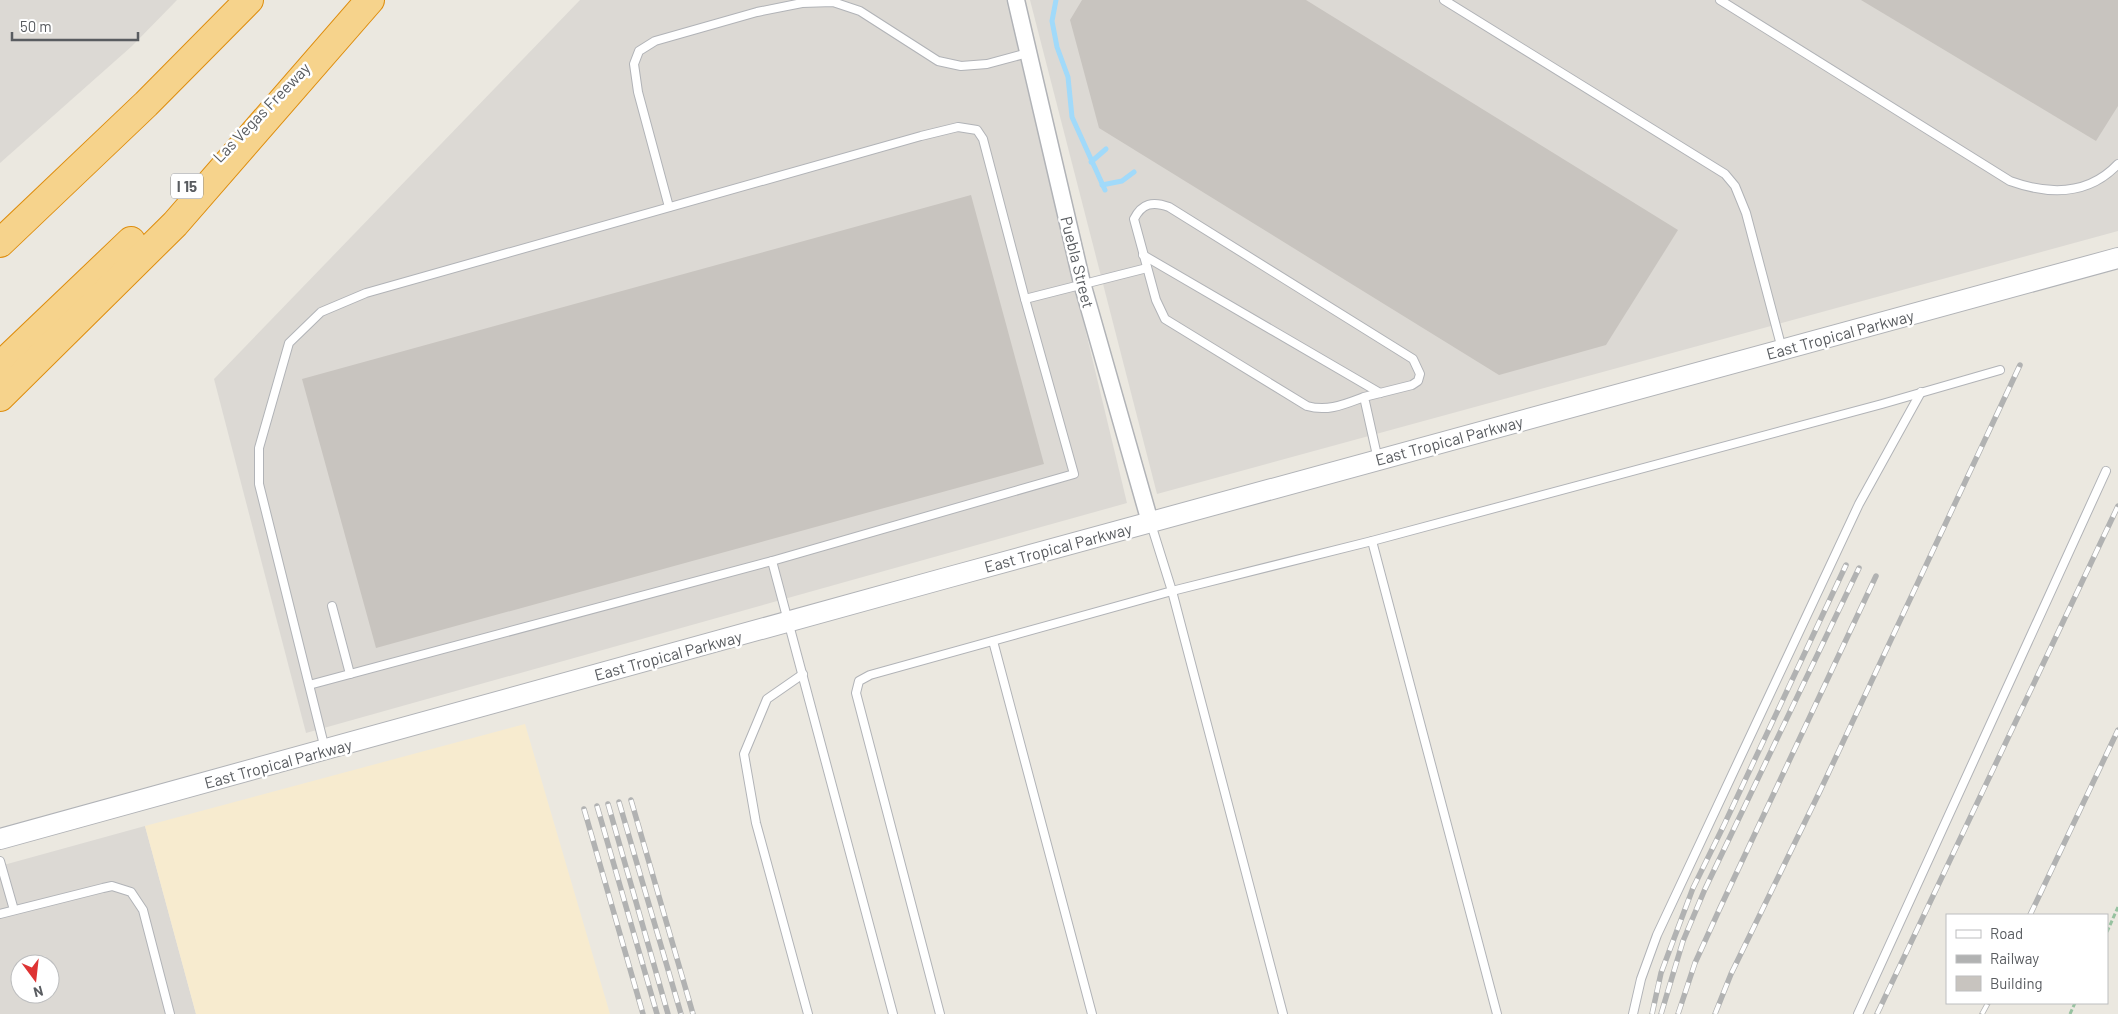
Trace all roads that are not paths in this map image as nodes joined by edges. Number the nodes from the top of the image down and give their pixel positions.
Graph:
1 (249, 0) edge
2 (369, 0) edge
3 (1016, 0) edge
4 (1444, 0) edge
5 (1720, 0) edge
6 (1028, 53) junction
7 (2118, 164) edge
8 (669, 207) junction
9 (0, 243) edge
10 (1144, 255) junction
11 (2118, 258) edge
12 (1147, 268) junction
13 (1082, 283) junction
14 (1025, 299) junction
15 (1782, 349) junction
16 (0, 366) edge
17 (2000, 370) dead end
18 (1921, 392) junction
19 (1380, 393) junction
20 (0, 397) edge
21 (1364, 397) junction
22 (1378, 460) junction
23 (2106, 471) dead end
24 (1150, 522) junction
25 (1372, 540) junction
26 (772, 561) junction
27 (1172, 591) junction
28 (332, 606) dead end
29 (789, 621) junction
30 (993, 641) junction
31 (350, 674) junction
32 (803, 674) junction
33 (309, 685) junction
34 (325, 750) junction
35 (0, 840) edge
36 (0, 861) edge
37 (14, 910) junction
38 (0, 914) edge
39 (170, 1014) edge
40 (808, 1014) edge
41 (893, 1014) edge
42 (940, 1014) edge
43 (1092, 1014) edge
44 (1283, 1014) edge
45 (1497, 1014) edge
46 (1633, 1014) edge
47 (1858, 1014) edge

1 - 9 highway
2 - 16 highway, Las Vegas Freeway / I 15
2 - 20 highway
3 - 6 street, Puebla Street
4 - 15 lane
5 - 7 lane
6 - 8 lane
6 - 13 street, Puebla Street
8 - 14 lane
8 - 33 lane
10 - 12 lane
10 - 19 lane
10 - 19 lane
11 - 15 street, East Tropical Parkway
12 - 13 lane
12 - 21 lane
13 - 14 lane
13 - 24 street, Puebla Street
14 - 26 lane
15 - 22 street, East Tropical Parkway
17 - 18 lane
18 - 25 lane
18 - 46 lane
19 - 21 lane
21 - 22 lane
22 - 24 street, East Tropical Parkway
23 - 47 lane
24 - 27 lane
24 - 29 street, East Tropical Parkway
25 - 27 lane
25 - 45 lane
26 - 29 lane
26 - 31 lane
27 - 30 lane
27 - 44 lane
28 - 31 lane
29 - 32 lane
29 - 34 street, East Tropical Parkway
30 - 42 lane
30 - 43 lane
31 - 33 lane
32 - 40 lane
32 - 41 lane
33 - 34 lane
34 - 35 street, East Tropical Parkway
36 - 37 lane
37 - 38 lane
37 - 39 lane

